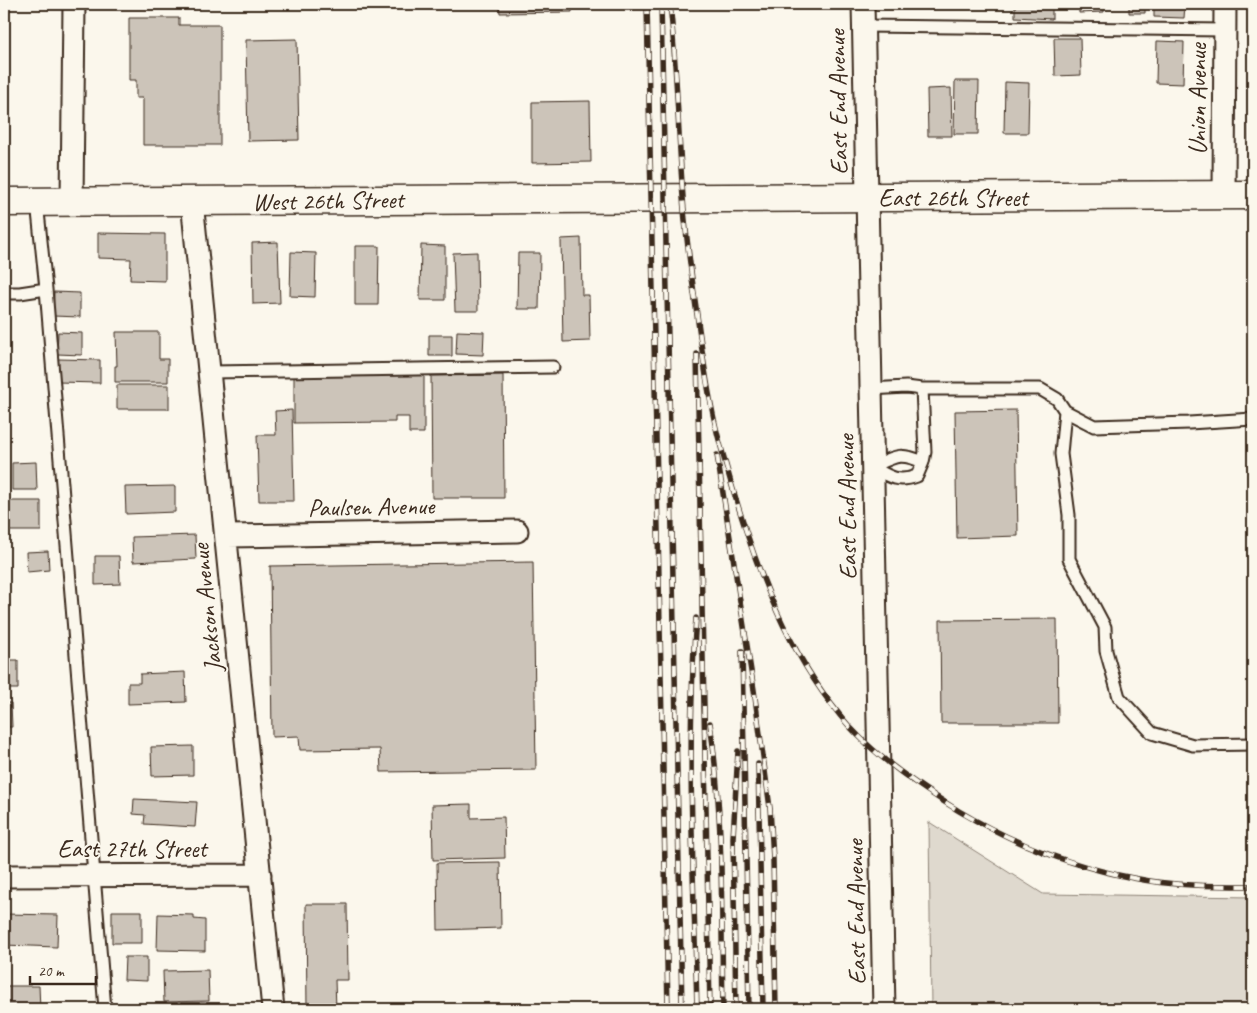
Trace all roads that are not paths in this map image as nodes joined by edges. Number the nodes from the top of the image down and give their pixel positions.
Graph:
1 (74, 4) edge
2 (862, 4) edge
3 (1225, 4) edge
4 (863, 26) junction
5 (1225, 30) junction
6 (1224, 195) junction
7 (1253, 195) edge
8 (652, 197) joint
9 (866, 198) junction
10 (192, 201) junction
11 (4, 202) edge
12 (37, 202) junction
13 (72, 202) junction
14 (46, 289) junction
15 (4, 293) edge
16 (553, 367) dead end
17 (210, 372) junction
18 (922, 389) junction
19 (870, 390) junction
20 (1065, 411) junction
21 (1253, 419) edge
22 (923, 462) junction
23 (872, 467) junction
24 (517, 531) dead end
25 (226, 536) junction
26 (1253, 744) edge
27 (260, 875) junction
28 (4, 876) edge
29 (95, 876) junction
30 (105, 1009) edge
31 (273, 1009) edge
32 (884, 1009) edge

1 - 13 street
2 - 4 street, East End Avenue
3 - 5 street, Union Avenue
4 - 5 lane
4 - 9 street, East End Avenue
5 - 6 street, Union Avenue
6 - 7 street, East 26th Street
6 - 9 street, East 26th Street
8 - 9 street, East 26th Street
8 - 10 street, West 26th Street
9 - 19 street, East End Avenue
10 - 13 street, West 26th Street
10 - 17 street, Jackson Avenue
11 - 12 street, West 26th Street
12 - 13 street, West 26th Street
12 - 14 lane
14 - 15 lane
14 - 29 lane
16 - 17 lane
17 - 25 street, Jackson Avenue
18 - 19 lane
18 - 20 lane
18 - 22 lane
19 - 23 street, East End Avenue
20 - 21 lane
20 - 26 lane
22 - 23 lane
22 - 23 lane
23 - 32 street, East End Avenue
24 - 25 street, Paulsen Avenue
25 - 27 street, Jackson Avenue
27 - 29 street, East 27th Street
27 - 31 street, Jackson Avenue
28 - 29 street, East 27th Street
29 - 30 lane

